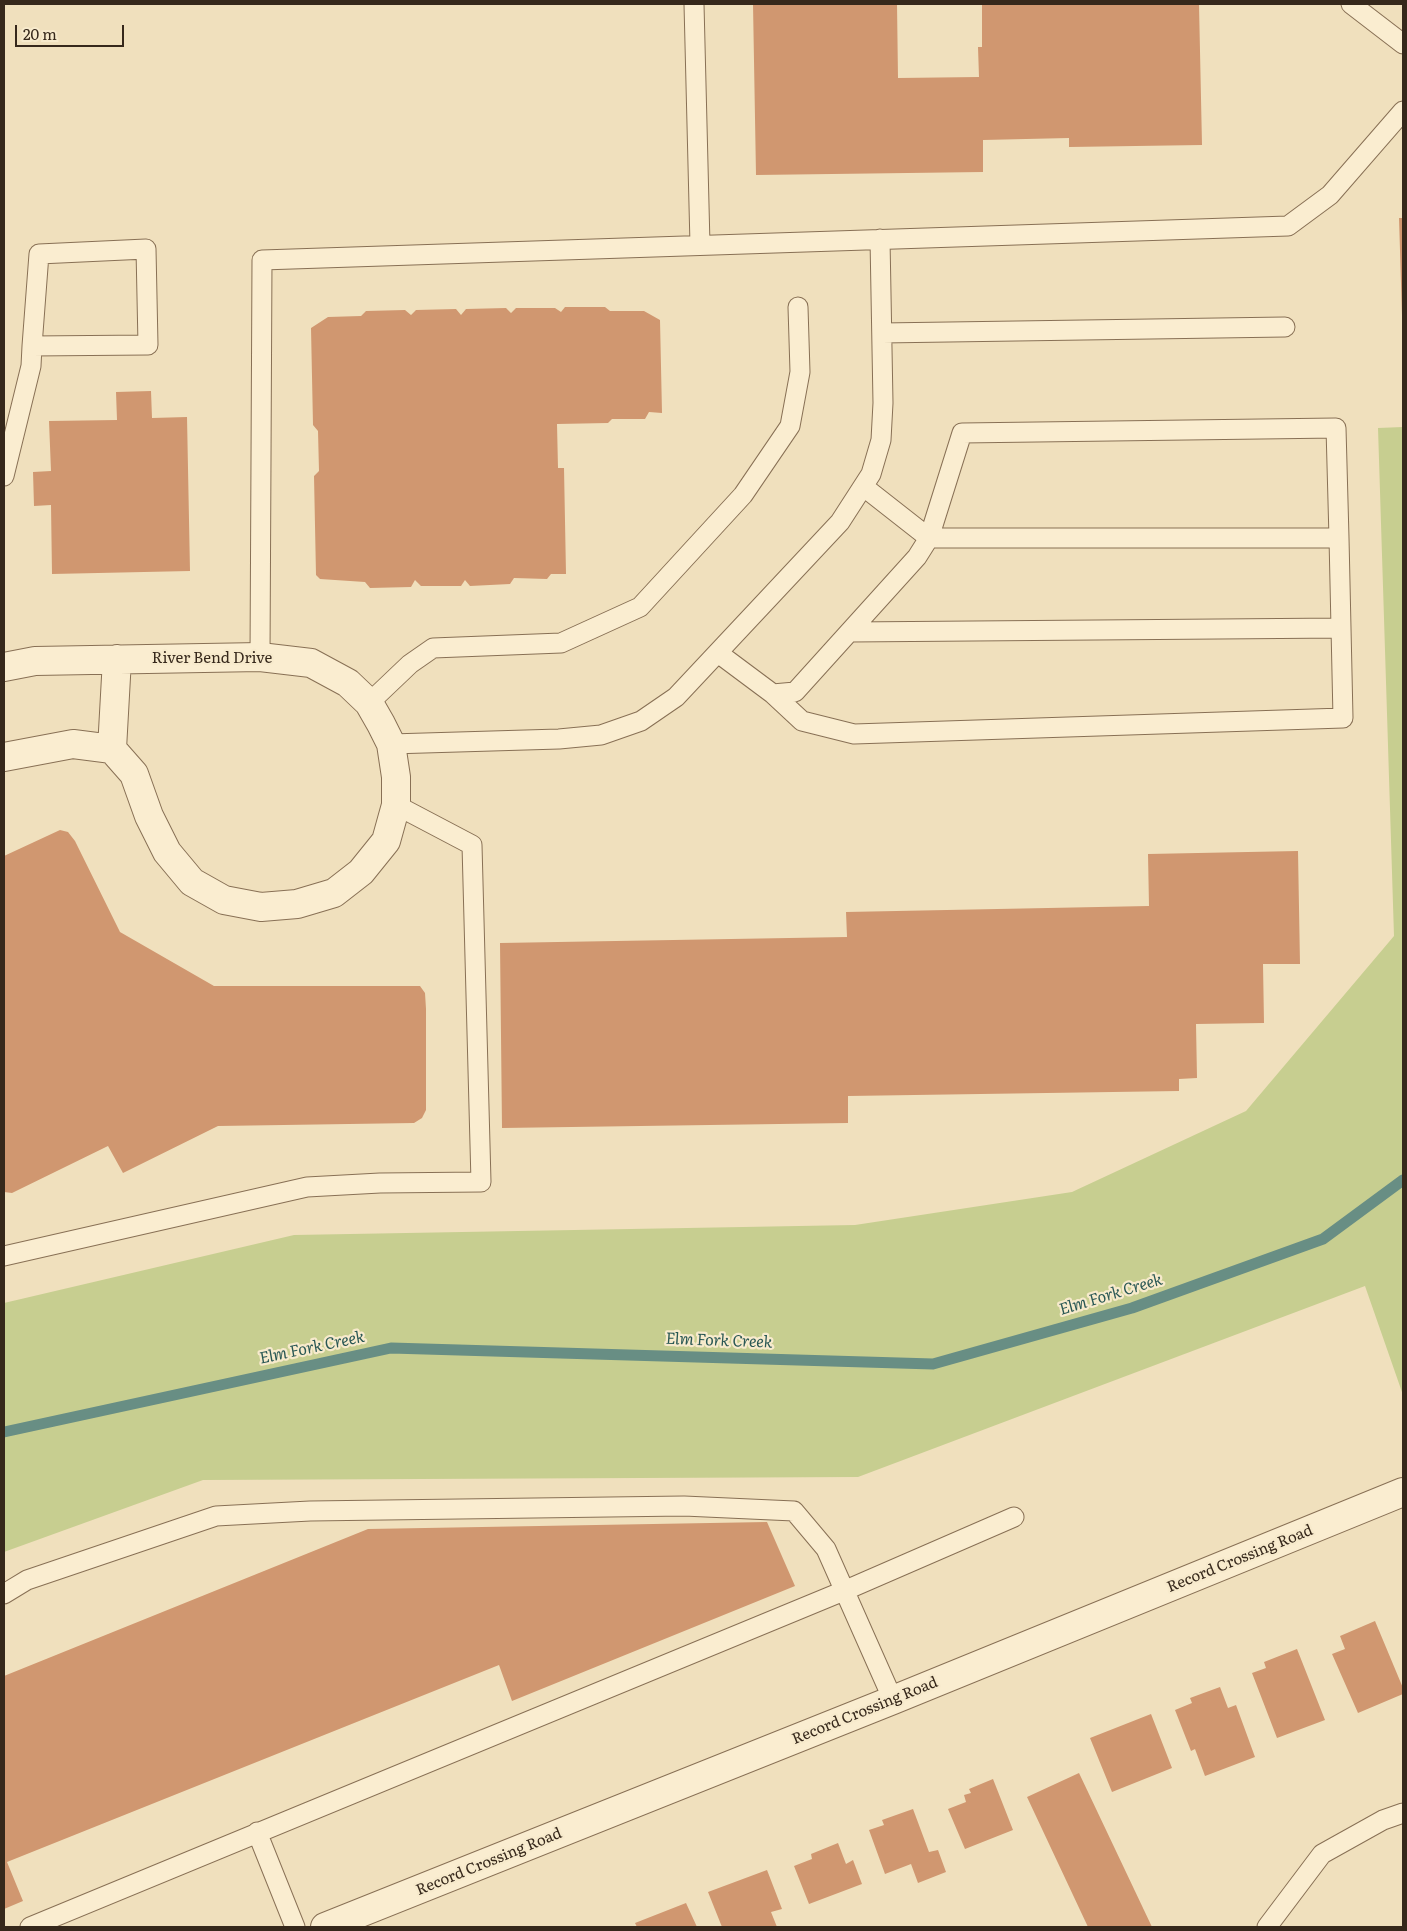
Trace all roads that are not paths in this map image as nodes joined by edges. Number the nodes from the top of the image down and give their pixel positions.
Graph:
1 (694, 4) edge
2 (1351, 4) edge
3 (1403, 44) edge
4 (1403, 111) edge
5 (880, 239) junction
6 (700, 245) junction
7 (798, 307) dead end
8 (1284, 327) dead end
9 (882, 333) junction
10 (32, 346) junction
11 (4, 476) edge
12 (864, 486) junction
13 (930, 538) junction
14 (1339, 538) junction
15 (1341, 628) junction
16 (850, 632) junction
17 (718, 653) junction
18 (260, 656) junction
19 (117, 659) junction
20 (4, 667) edge
21 (773, 694) junction
22 (368, 703) junction
23 (391, 744) junction
24 (112, 749) junction
25 (4, 758) edge
26 (396, 805) junction
27 (4, 1256) edge
28 (1403, 1492) edge
29 (1014, 1517) dead end
30 (846, 1590) junction
31 (4, 1594) edge
32 (894, 1700) junction
33 (1403, 1813) edge
34 (257, 1832) junction
35 (30, 1927) edge
36 (295, 1927) edge
37 (325, 1927) edge
38 (1267, 1927) edge

1 - 6 lane
2 - 3 lane
4 - 5 lane
5 - 6 lane
5 - 9 lane
6 - 18 lane
7 - 22 lane
8 - 9 lane
9 - 12 lane
10 - 10 lane
10 - 11 lane
12 - 13 lane
12 - 17 lane
13 - 14 lane
13 - 14 lane
13 - 16 lane
14 - 15 lane
15 - 16 lane
15 - 21 lane
16 - 21 lane
17 - 21 lane
17 - 23 lane
18 - 19 street, River Bend Drive
18 - 22 street, River Bend Drive
19 - 20 street, River Bend Drive
19 - 24 street
22 - 23 street, River Bend Drive
23 - 26 street, River Bend Drive
24 - 25 street
24 - 26 street, River Bend Drive
26 - 27 lane
28 - 32 street, Record Crossing Road
29 - 30 lane
30 - 31 lane
30 - 32 lane
30 - 34 lane
32 - 37 street, Record Crossing Road
33 - 38 lane
34 - 35 lane
34 - 36 lane

